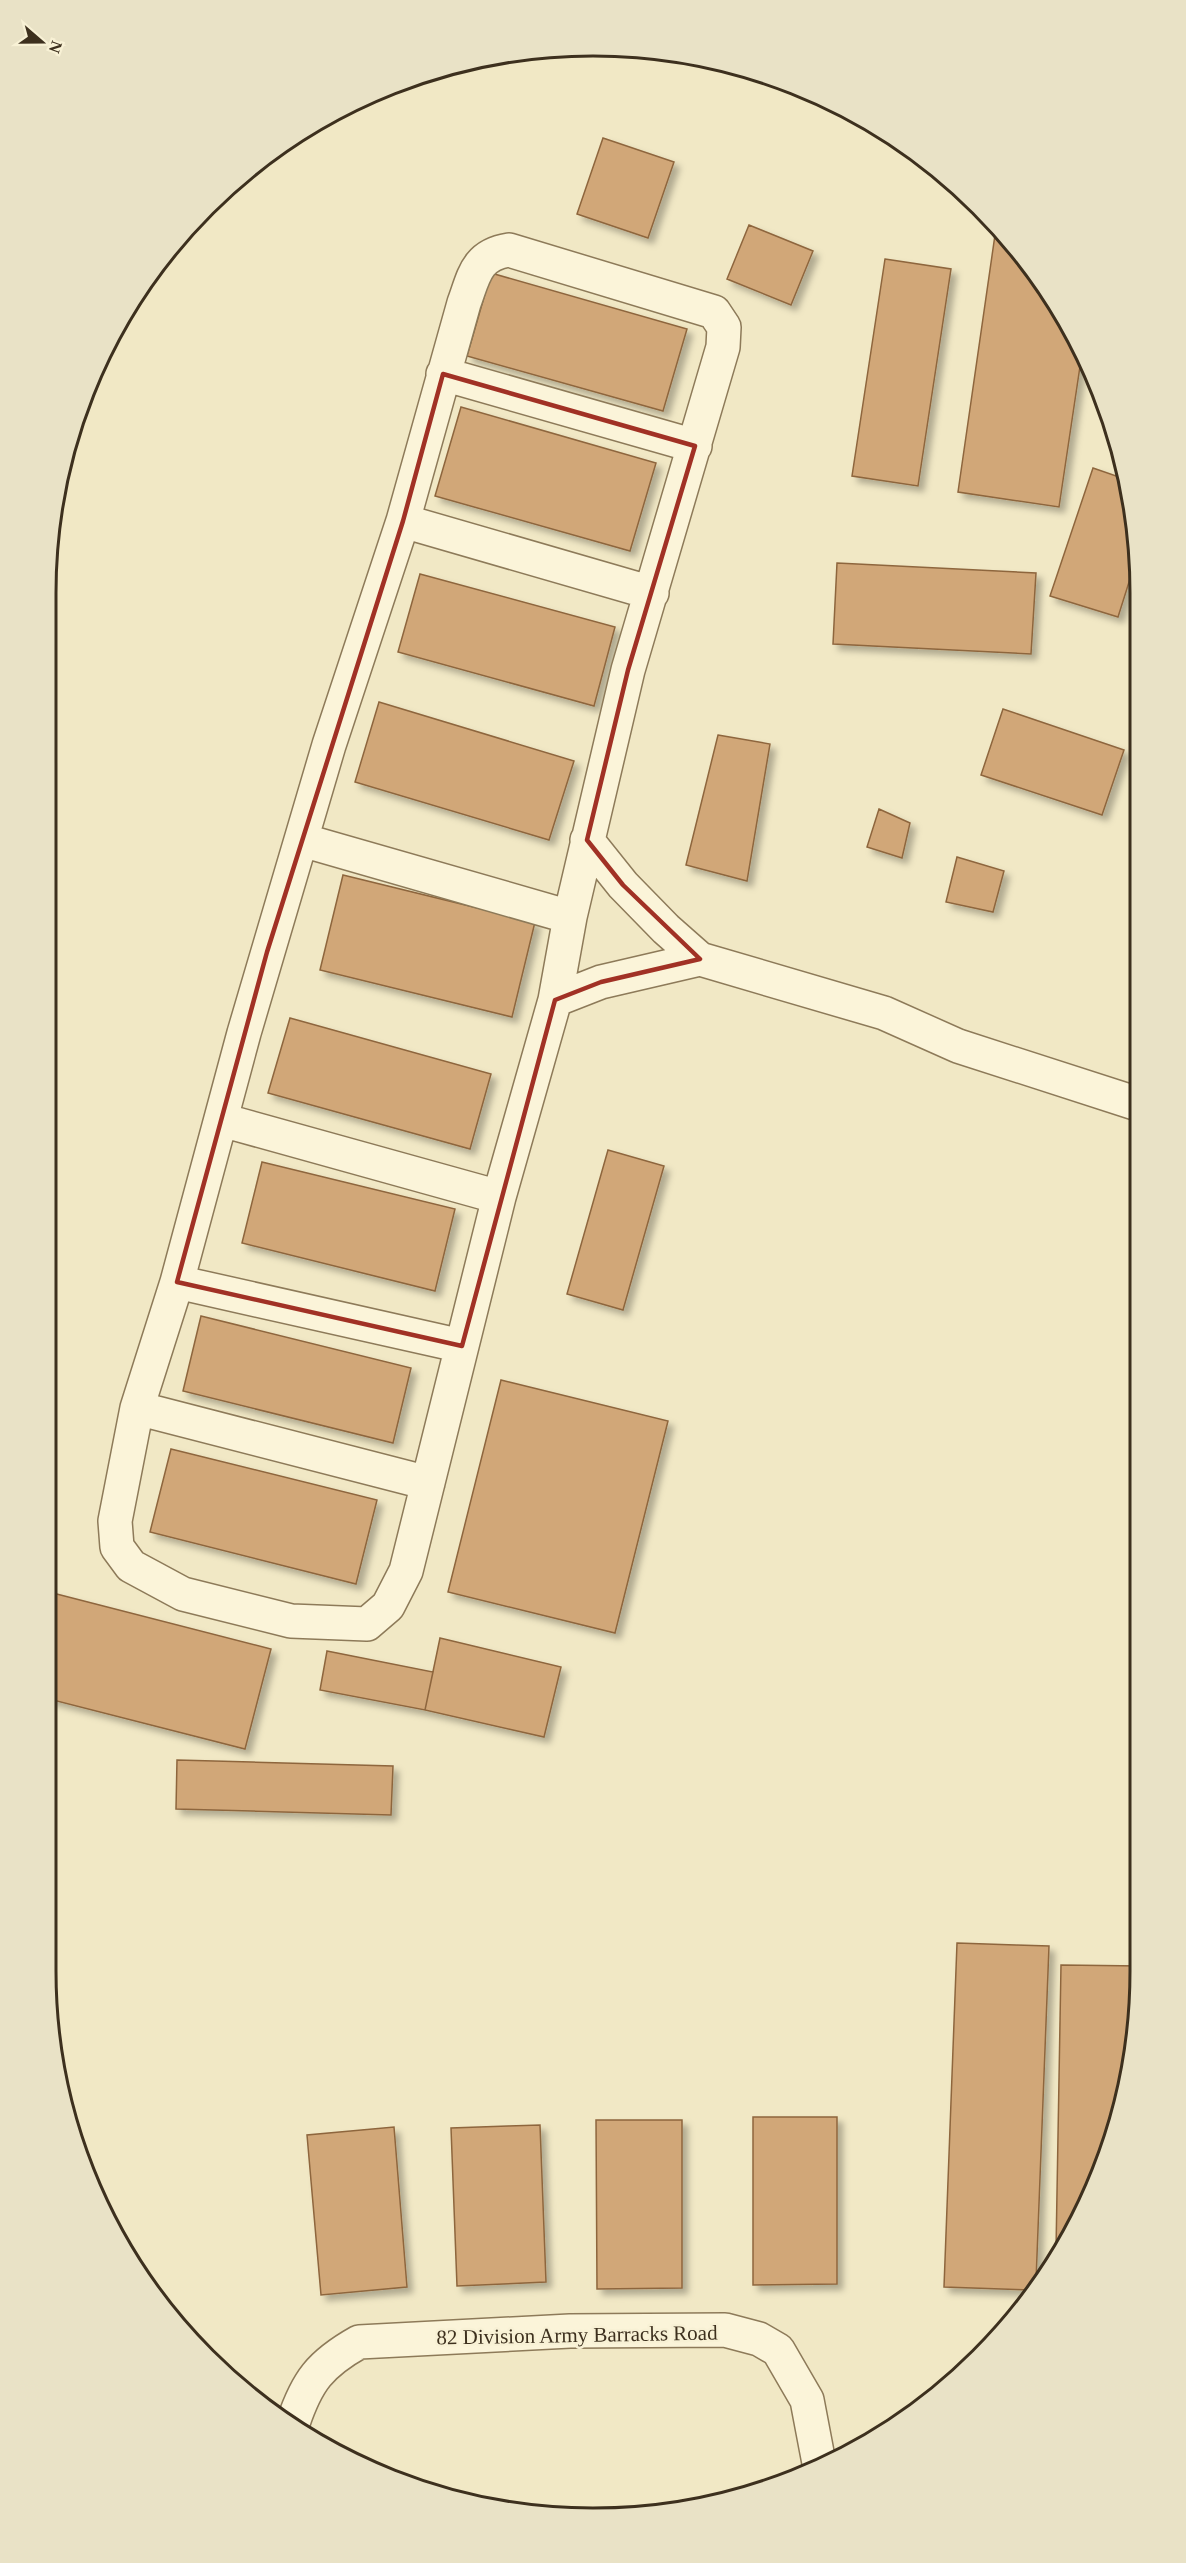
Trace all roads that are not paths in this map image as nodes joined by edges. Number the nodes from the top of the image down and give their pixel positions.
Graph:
1 (443, 374) junction
2 (694, 446) junction
3 (403, 521) junction
4 (652, 593) junction
5 (302, 840) junction
6 (587, 840) junction
7 (570, 917) junction
8 (700, 959) junction
9 (555, 1000) junction
10 (1130, 1101) edge
11 (222, 1120) junction
12 (499, 1197) junction
13 (177, 1282) junction
14 (462, 1346) junction
15 (137, 1408) junction
16 (428, 1483) junction
17 (295, 2418) edge
18 (818, 2458) edge

1 - 2 street
1 - 2 street
1 - 3 street
2 - 4 street
3 - 4 street
3 - 5 street
4 - 6 street
5 - 7 street
5 - 11 street
6 - 7 street
6 - 8 street
7 - 9 street
8 - 9 street
8 - 10 street
9 - 12 street
11 - 12 street
11 - 13 street
12 - 14 street
13 - 14 street
13 - 15 street
14 - 16 street
15 - 16 street
15 - 16 street
17 - 18 street, 82 Division Army Barracks Road

